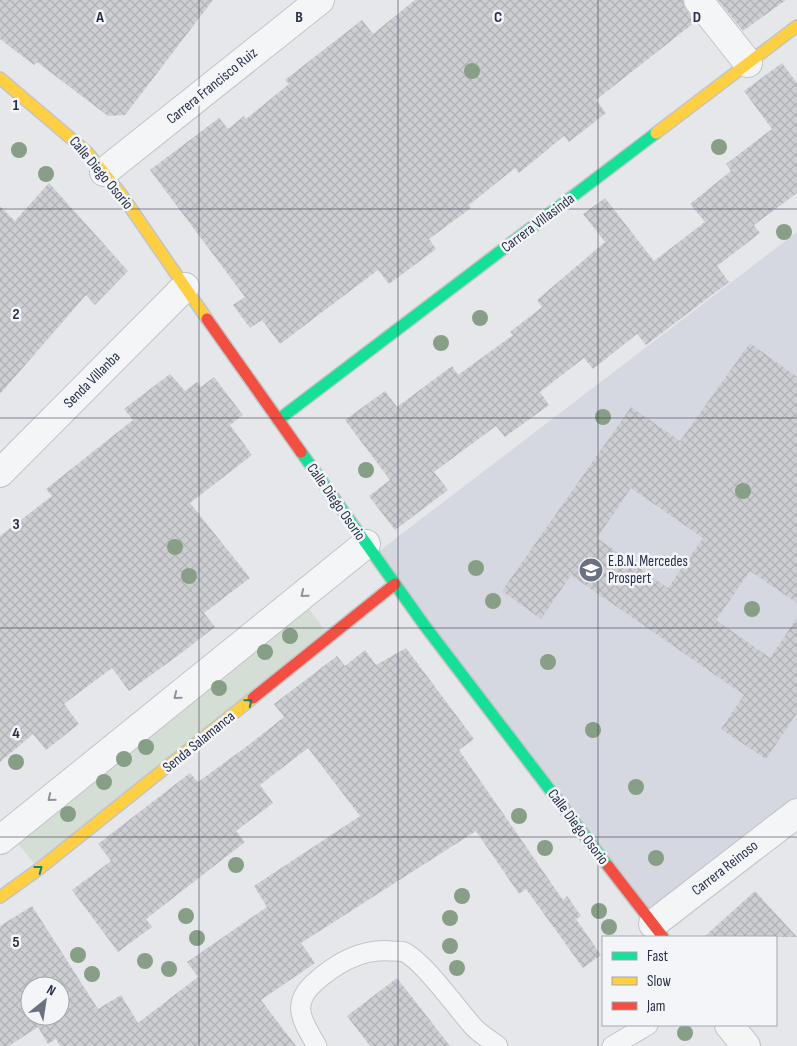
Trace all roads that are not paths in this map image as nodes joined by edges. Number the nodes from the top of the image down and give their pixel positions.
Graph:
1 (320, 0) edge
2 (698, 0) edge
3 (797, 26) edge
4 (748, 63) junction
5 (0, 78) edge
6 (104, 172) junction
7 (185, 287) junction
8 (278, 420) junction
9 (0, 473) edge
10 (366, 544) junction
11 (395, 584) junction
12 (797, 813) edge
13 (0, 840) edge
14 (0, 897) edge
15 (658, 931) edge
16 (646, 1026) edge
17 (730, 1026) edge
18 (318, 1046) edge
19 (498, 1046) edge
20 (612, 1046) edge
21 (746, 1046) edge

1 - 6 street, Carrera Francisco Ruiz
2 - 4 street
3 - 4 street, Carrera Villasinda
4 - 8 street, Carrera Villasinda
5 - 6 street, Calle Diego Osorio
6 - 7 street, Calle Diego Osorio
7 - 8 street, Calle Diego Osorio
7 - 9 street, Senda Villanba
8 - 10 street, Calle Diego Osorio
10 - 11 street, Calle Diego Osorio
10 -> 13 street
14 -> 11 street, Senda Salamanca
11 - 15 street, Calle Diego Osorio
12 - 15 street, Carrera Reinoso
16 - 20 lane
17 - 21 street
18 - 19 lane

